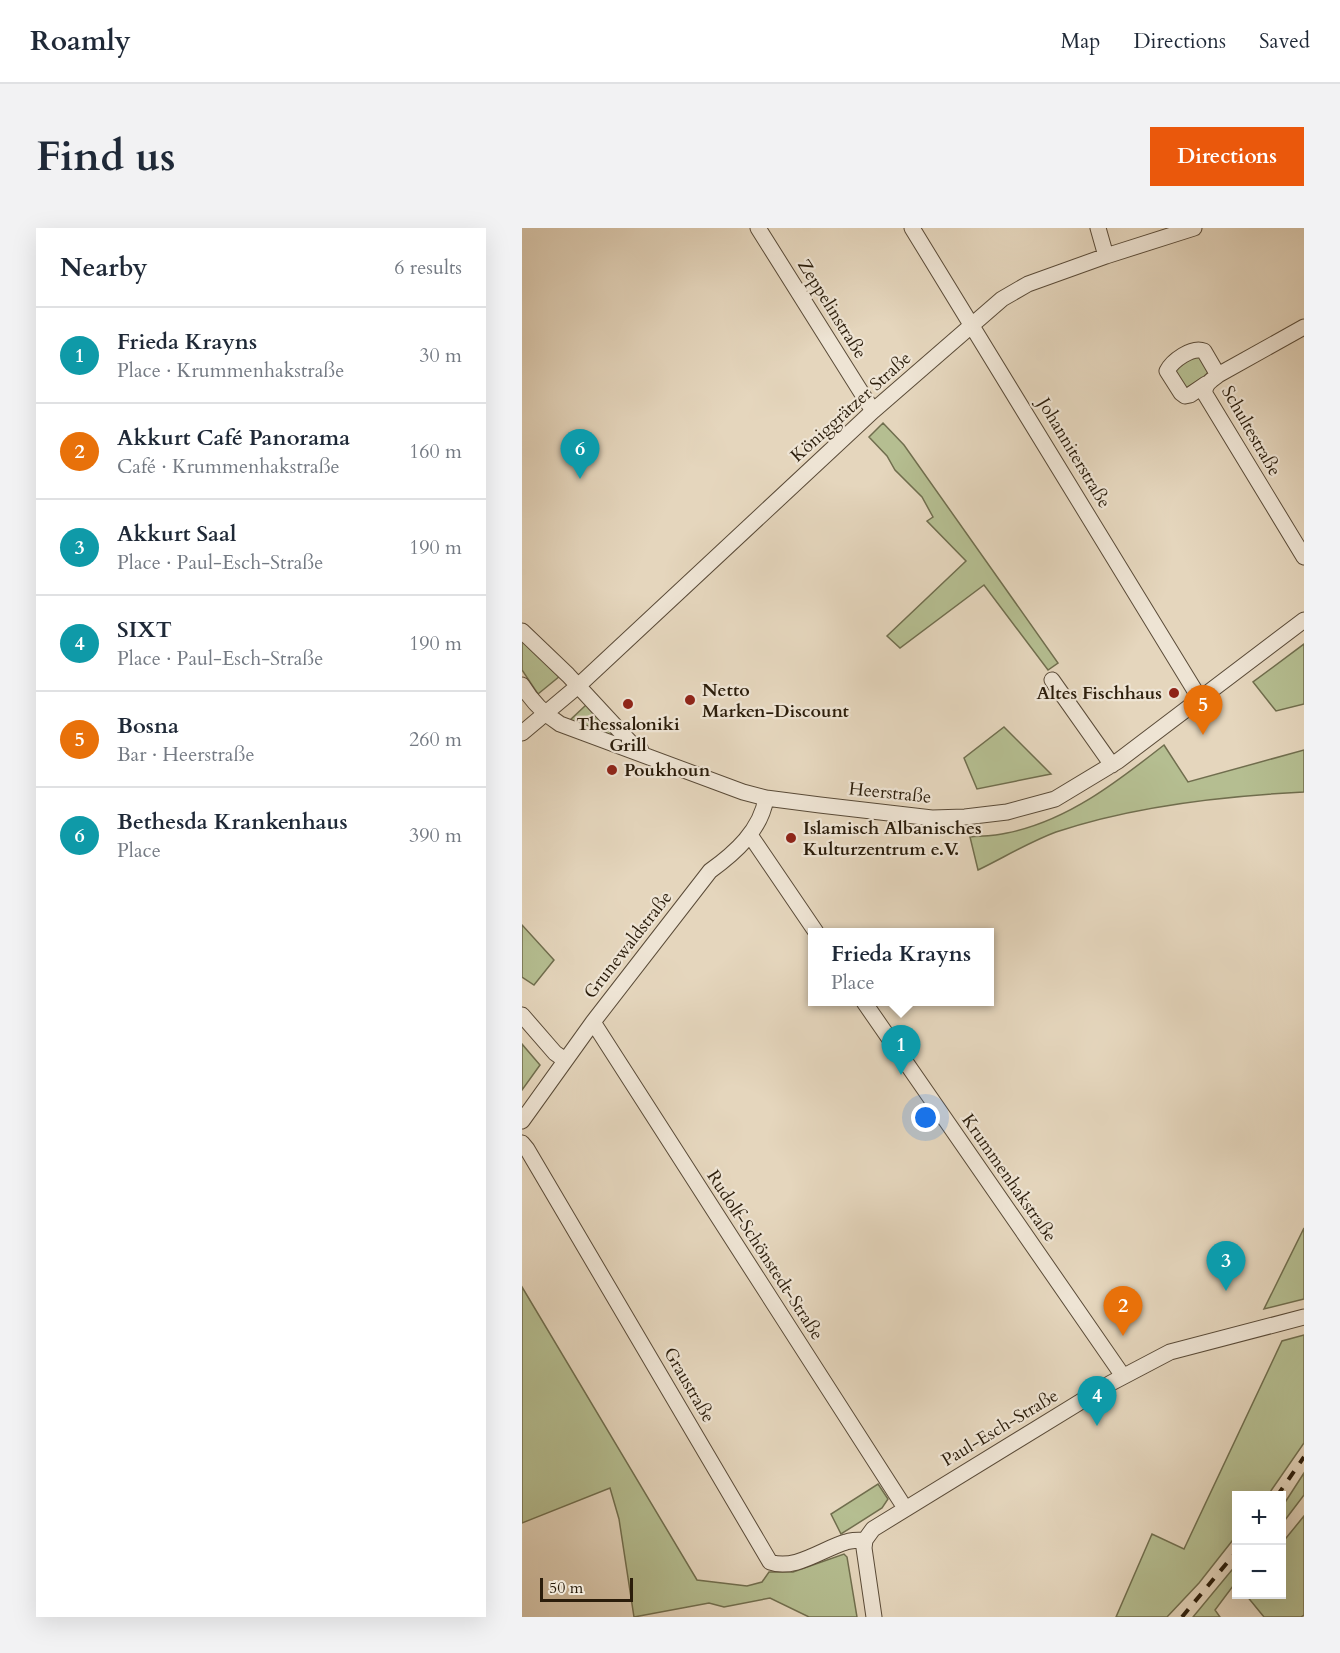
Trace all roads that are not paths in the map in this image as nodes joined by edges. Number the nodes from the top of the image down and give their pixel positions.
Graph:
1 (758, 228) edge
2 (912, 228) edge
3 (1098, 228) edge
4 (1194, 228) edge
5 (1106, 256) junction
6 (972, 323) junction
7 (1304, 327) edge
8 (873, 411) junction
9 (1304, 557) edge
10 (1304, 620) edge
11 (522, 631) edge
12 (1052, 680) dead end
13 (522, 685) edge
14 (578, 686) junction
15 (1200, 699) junction
16 (545, 714) junction
17 (522, 733) edge
18 (658, 762) junction
19 (1112, 765) junction
20 (766, 798) junction
21 (750, 835) junction
22 (813, 928) edge
23 (867, 1006) edge
24 (522, 1015) edge
25 (593, 1022) junction
26 (565, 1060) junction
27 (522, 1121) edge
28 (522, 1143) edge
29 (1304, 1317) edge
30 (1123, 1376) junction
31 (904, 1508) junction
32 (865, 1540) junction
33 (874, 1617) edge

1 - 8 street, Zeppelinstraße
2 - 6 street, Johanniterstraße
3 - 5 street
4 - 5 street, Königgrätzer Straße
5 - 6 street, Königgrätzer Straße
6 - 8 street, Königgrätzer Straße
6 - 15 street, Johanniterstraße
7 - 9 street, Schultestraße
8 - 14 street, Königgrätzer Straße
10 - 15 street, Heerstraße
11 - 14 street, Heerstraße
12 - 19 street
13 - 16 street, Heerstraße
14 - 16 street, Königgrätzer Straße
14 - 18 street, Heerstraße
15 - 19 street, Heerstraße
16 - 17 street, Königgrätzer Straße
16 - 18 street, Heerstraße
18 - 20 street, Heerstraße
19 - 20 street, Heerstraße
20 - 21 street, Grunewaldstraße
21 - 22 street
21 - 25 street, Grunewaldstraße
23 - 30 street, Krummenhakstraße
24 - 26 street
25 - 26 street, Grunewaldstraße
25 - 31 street, Rudolf-Schönstedt-Straße
26 - 27 street, Grunewaldstraße
28 - 32 street, Graustraße
29 - 30 street, Paul-Esch-Straße
30 - 31 street, Paul-Esch-Straße
31 - 32 street, Paul-Esch-Straße
32 - 33 street

